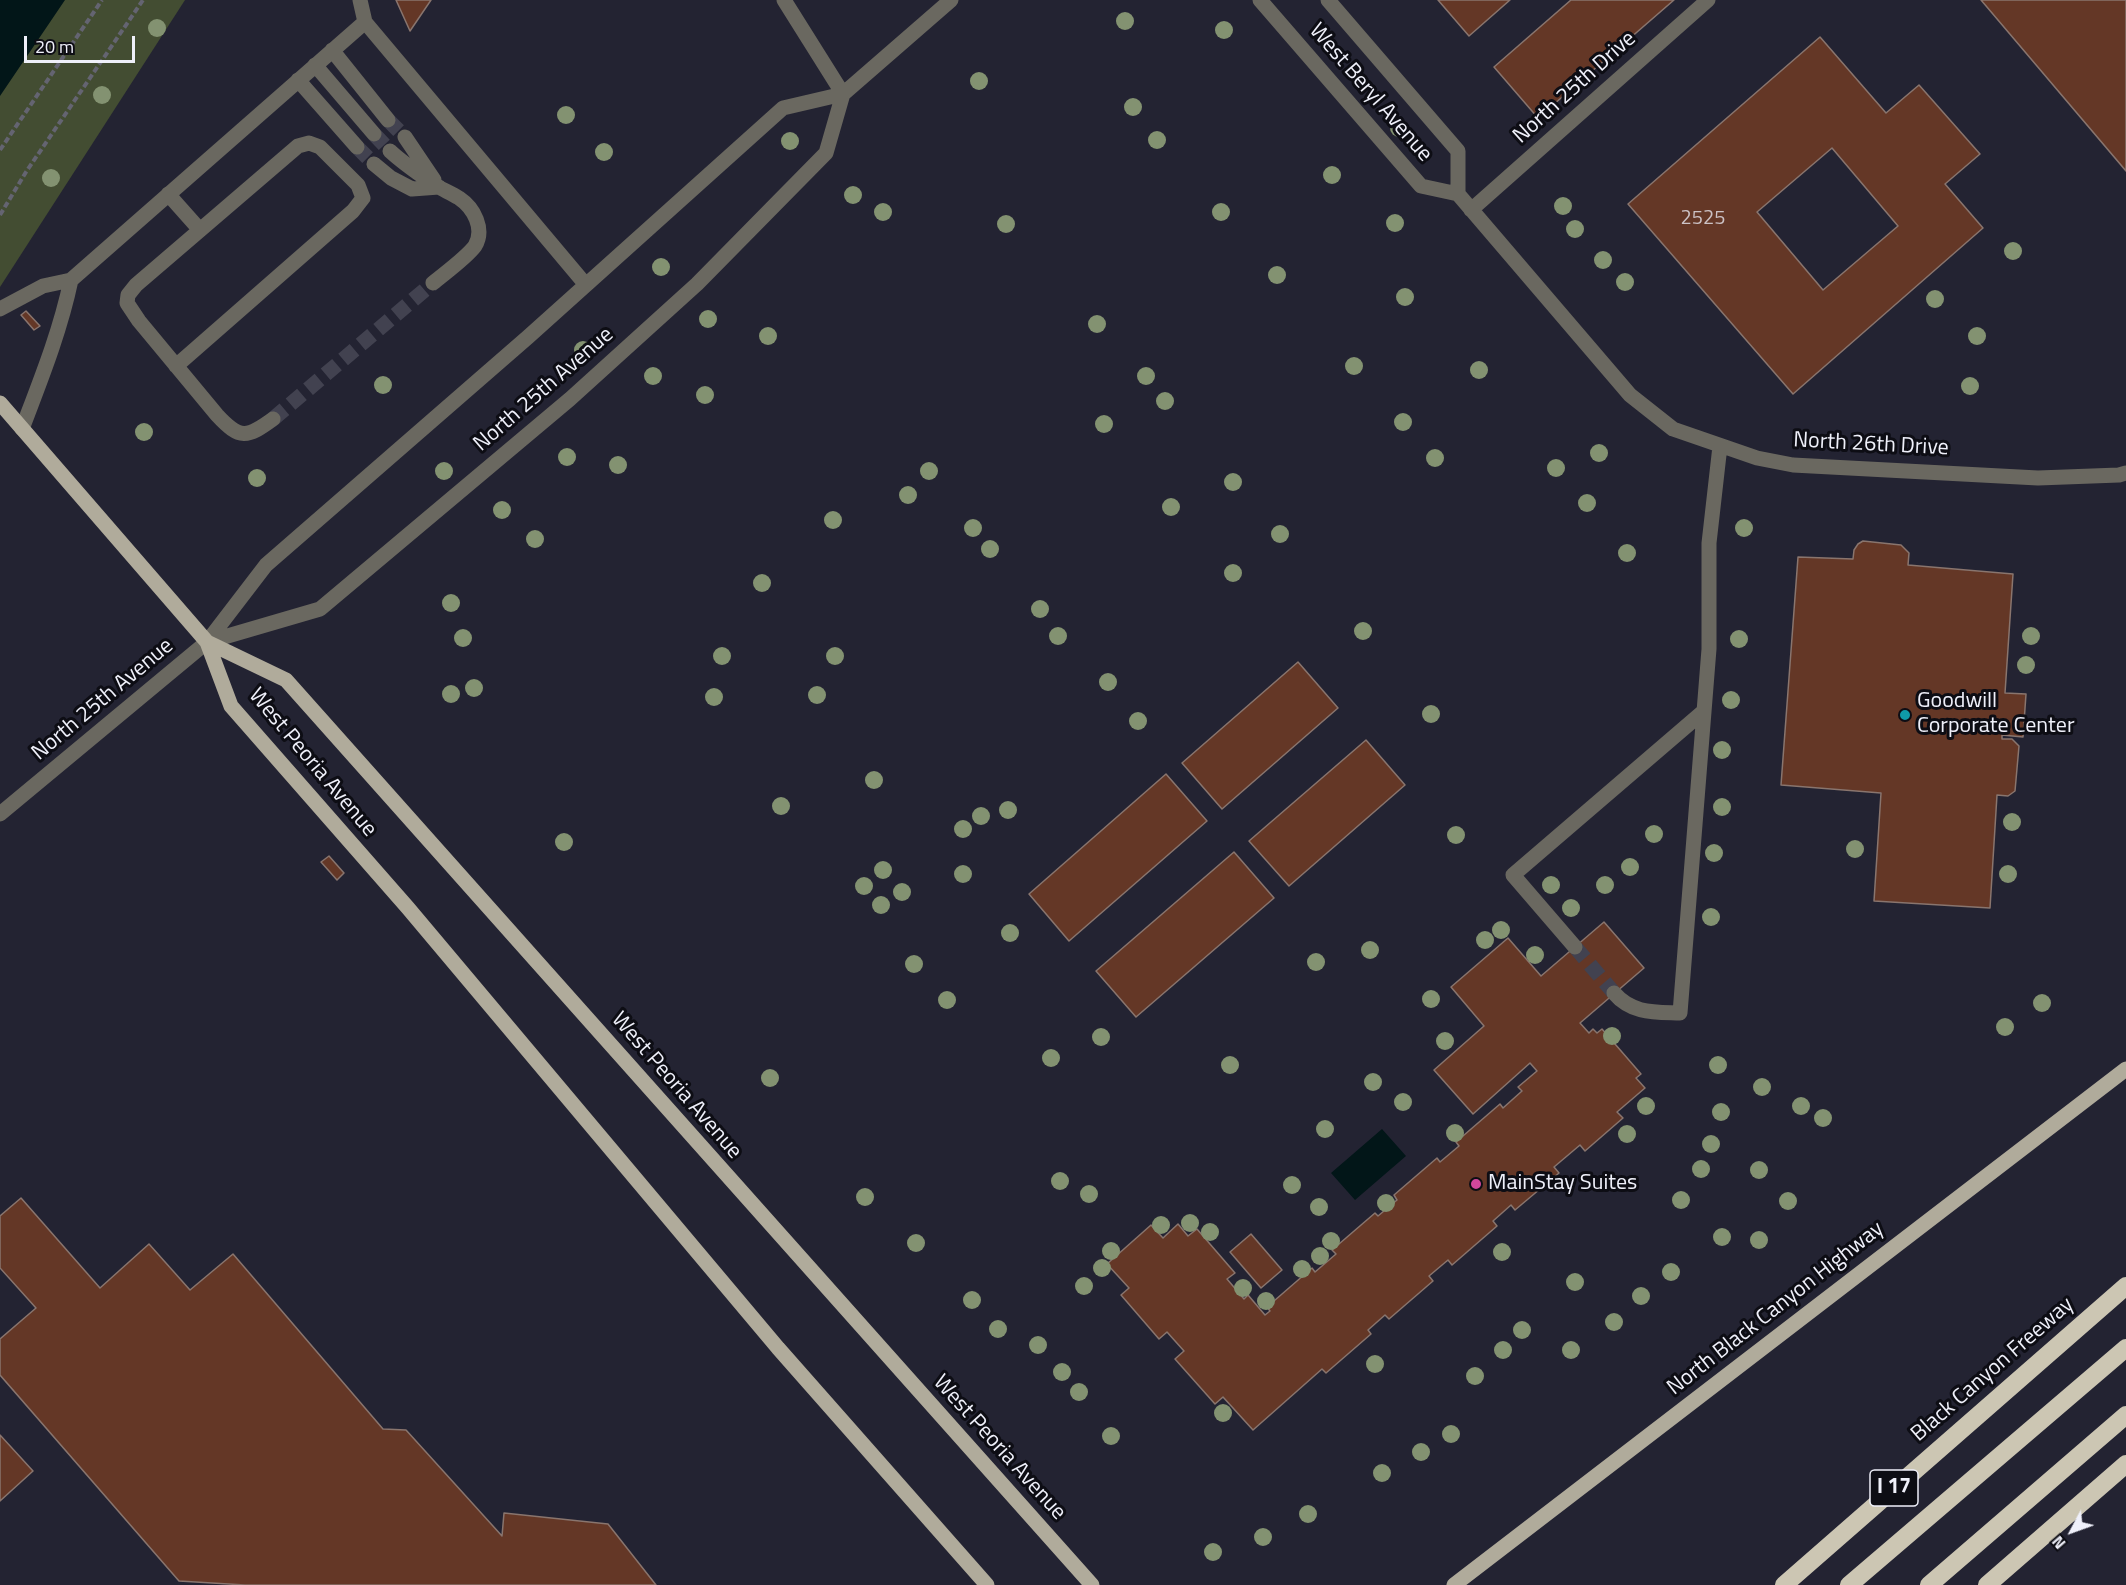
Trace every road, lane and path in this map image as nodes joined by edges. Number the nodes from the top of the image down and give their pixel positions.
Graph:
1 (102, 0) edge
2 (143, 0) edge
3 (360, 0) edge
4 (784, 0) edge
5 (951, 0) edge
6 (1260, 0) edge
7 (1328, 0) edge
8 (1708, 0) edge
9 (364, 22) junction
10 (332, 50) junction
11 (315, 65) junction
12 (298, 80) junction
13 (843, 94) junction
14 (388, 120) tunnel mouth
15 (374, 134) tunnel mouth
16 (405, 137) tunnel mouth
17 (357, 147) tunnel mouth
18 (0, 150) edge
19 (390, 151) tunnel mouth
20 (374, 164) tunnel mouth
21 (439, 187) junction
22 (168, 194) junction
23 (1458, 194) junction
24 (1471, 210) junction
25 (0, 215) edge
26 (200, 230) junction
27 (71, 280) junction
28 (434, 283) tunnel mouth
29 (586, 285) junction
30 (0, 309) edge
31 (176, 366) junction
32 (0, 403) edge
33 (273, 419) tunnel mouth
34 (22, 429) junction
35 (1720, 446) junction
36 (2126, 473) edge
37 (207, 642) junction
38 (1704, 711) junction
39 (0, 814) edge
40 (1575, 947) tunnel mouth
41 (1614, 993) tunnel mouth
42 (2126, 1069) edge
43 (2126, 1286) edge
44 (2126, 1348) edge
45 (2126, 1415) edge
46 (2126, 1464) edge
47 (987, 1585) edge
48 (1092, 1585) edge
49 (1454, 1585) edge
50 (1784, 1585) edge
51 (1849, 1585) edge
52 (1929, 1585) edge
53 (1987, 1585) edge

1 - 18 path
2 - 25 path
3 - 9 street
4 - 13 street
5 - 13 street, North 25th Avenue
6 - 23 street, West Beryl Avenue
7 - 23 street, West Beryl Avenue
8 - 24 street, North 25th Drive
9 - 10 street
9 - 29 street
10 - 11 street
10 - 14 street
11 - 12 street
11 - 15 street
12 - 17 street
12 - 22 street
13 - 29 street, North 25th Avenue
13 - 37 street, North 25th Avenue
16 - 21 street
19 - 21 street
20 - 21 street
21 - 28 street
22 - 26 street
22 - 27 street
23 - 24 street
24 - 35 street, North 26th Drive
26 - 31 street
26 - 31 street
27 - 30 street
27 - 34 street
29 - 37 street, North 25th Avenue
31 - 33 street
32 - 34 main road, West Peoria Avenue
34 - 37 main road, West Peoria Avenue
35 - 36 street, North 26th Drive
35 - 38 street
37 - 39 street, North 25th Avenue
37 - 47 main road, West Peoria Avenue
37 - 48 main road, West Peoria Avenue
38 - 40 street
38 - 41 street
42 - 49 main road, North Black Canyon Highway
43 - 50 highway, Black Canyon Freeway / I 17
44 - 51 highway
45 - 52 highway
46 - 53 highway

